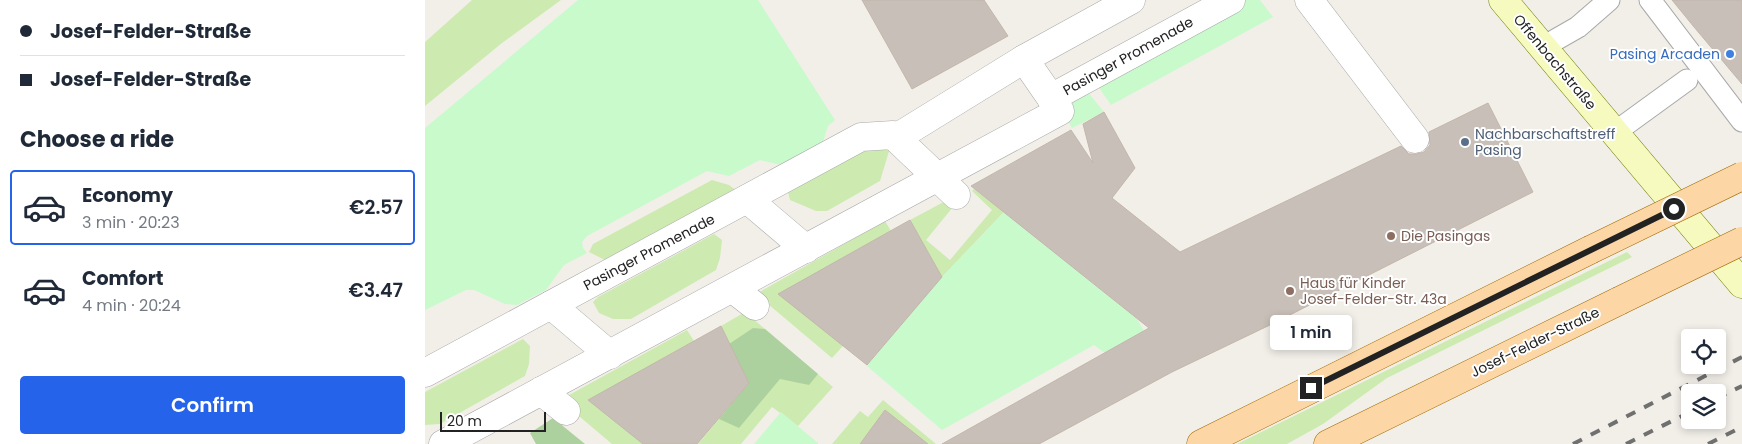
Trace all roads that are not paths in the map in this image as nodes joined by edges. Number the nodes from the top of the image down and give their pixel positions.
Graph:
1 (1131, 0) edge
2 (1231, 0) edge
3 (1309, 0) edge
4 (1503, 0) edge
5 (1609, 0) edge
6 (1650, 0) edge
7 (1543, 47) junction
8 (1024, 59) junction
9 (1687, 80) dead end
10 (1051, 98) junction
11 (1742, 121) edge
12 (1614, 133) junction
13 (896, 138) junction
14 (1415, 139) dead end
15 (1742, 176) edge
16 (946, 187) junction
17 (747, 199) junction
18 (1742, 241) edge
19 (806, 249) junction
20 (1742, 284) edge
21 (733, 289) junction
22 (551, 305) junction
23 (755, 306) dead end
24 (610, 354) junction
25 (425, 373) edge
26 (541, 391) junction
27 (566, 411) dead end
28 (443, 444) edge
29 (1201, 444) edge
30 (1328, 444) edge

1 - 8 street
2 - 10 street, Pasinger Promenade
3 - 14 street
4 - 7 street, Offenbachstraße
5 - 7 lane
6 - 11 lane
7 - 12 street, Offenbachstraße
8 - 10 street, Pasinger Promenade
8 - 13 street
9 - 12 lane
10 - 16 street, Pasinger Promenade
12 - 20 street, Offenbachstraße
13 - 16 street
13 - 17 street, Pasinger Promenade
15 - 29 main road, bridge
16 - 19 street, Pasinger Promenade
17 - 19 street
17 - 22 street, Pasinger Promenade
18 - 30 main road, Josef-Felder-Straße, bridge
19 - 21 street, Pasinger Promenade
21 - 23 street
21 - 24 street, Pasinger Promenade
22 - 24 street
22 - 25 street, Pasinger Promenade
24 - 26 street, Pasinger Promenade
26 - 27 street
26 - 28 street, Pasinger Promenade

